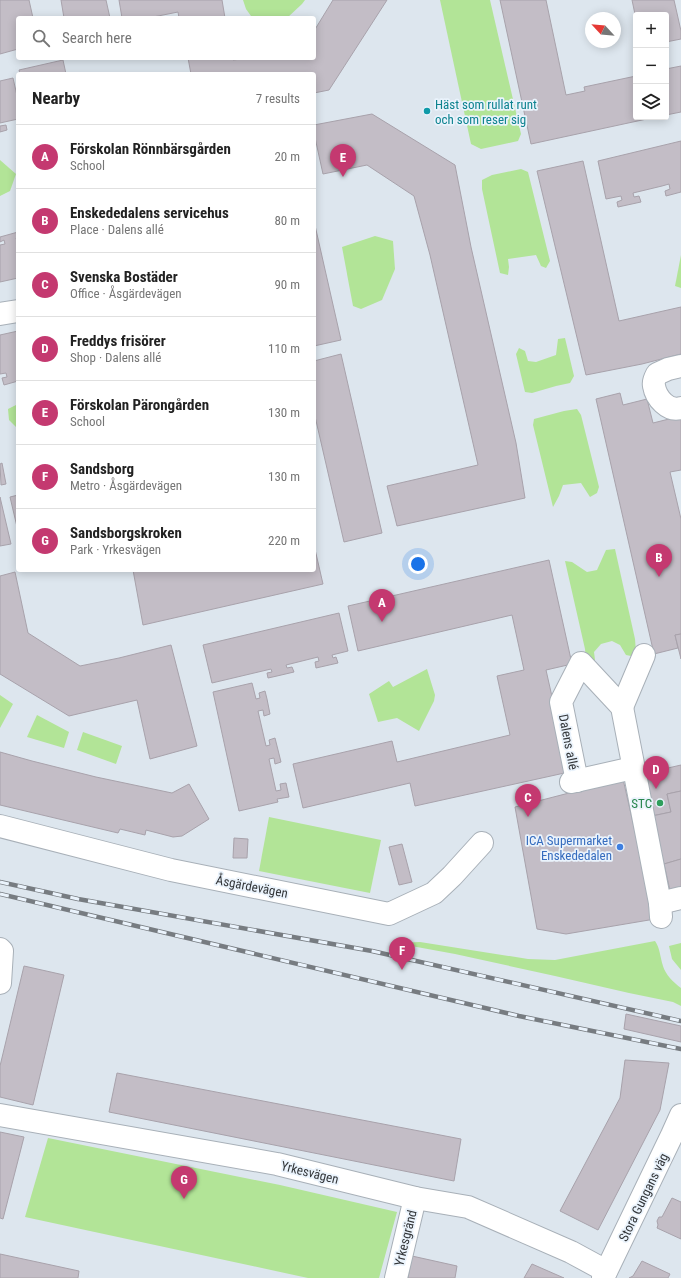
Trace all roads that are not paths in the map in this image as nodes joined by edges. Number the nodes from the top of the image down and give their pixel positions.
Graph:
1 (16, 310) edge
2 (0, 314) edge
3 (681, 366) edge
4 (681, 408) edge
5 (644, 655) dead end
6 (622, 707) junction
7 (633, 768) junction
8 (0, 826) edge
9 (482, 843) dead end
10 (681, 898) edge
11 (1, 950) edge
12 (0, 983) edge
13 (0, 1115) edge
14 (681, 1115) edge
15 (415, 1198) junction
16 (605, 1274) edge
17 (396, 1278) edge

1 - 2 street
3 - 4 street
5 - 6 street
6 - 7 street
6 - 7 street, Dalens allé
7 - 10 street
8 - 9 street, Åsgärdevägen
11 - 12 street
13 - 15 street, Yrkesvägen
14 - 16 street, Stora Gungans väg
15 - 16 street, Yrkesvägen
15 - 17 street, Yrkesgränd

